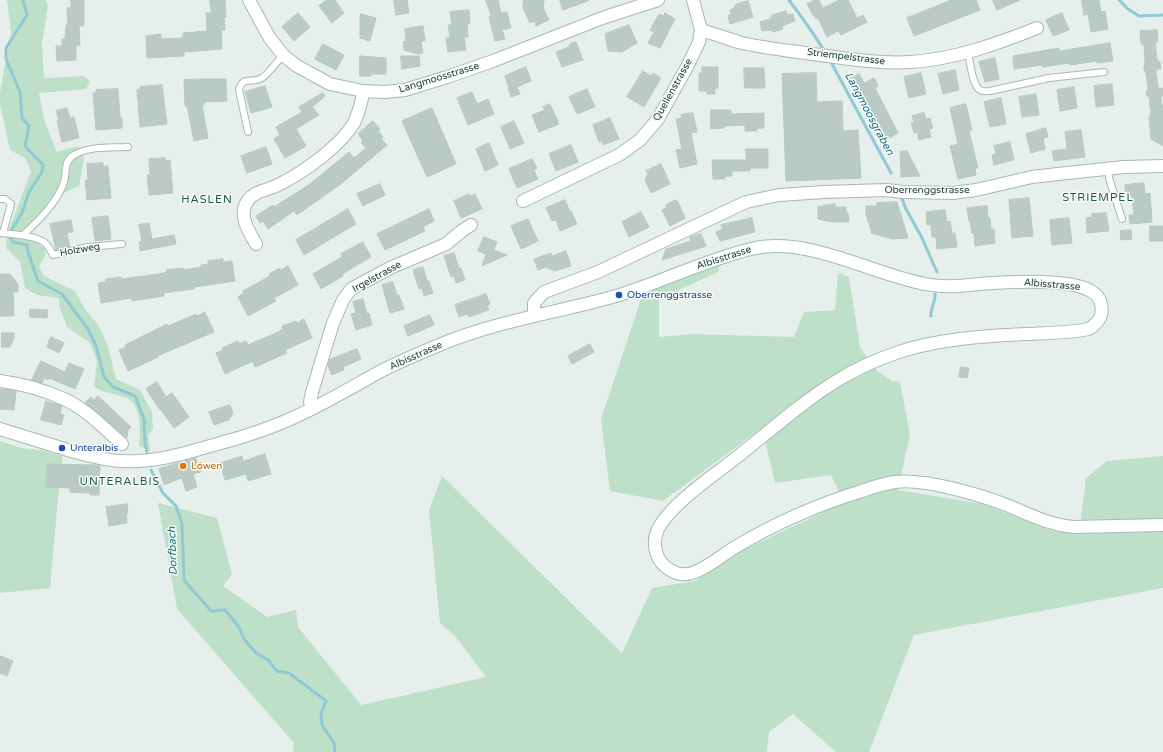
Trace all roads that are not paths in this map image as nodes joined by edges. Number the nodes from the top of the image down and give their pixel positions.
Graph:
1 (249, 0) edge
2 (658, 0) edge
3 (693, 0) edge
4 (1037, 28) dead end
5 (701, 30) junction
6 (968, 52) junction
7 (283, 55) junction
8 (1104, 72) dead end
9 (363, 92) junction
10 (248, 132) dead end
11 (128, 147) dead end
12 (1163, 166) edge
13 (1108, 169) junction
14 (0, 198) edge
15 (523, 201) dead end
16 (1122, 219) dead end
17 (471, 225) dead end
18 (2, 233) edge
19 (23, 236) junction
20 (122, 244) dead end
21 (256, 244) dead end
22 (535, 315) junction
23 (0, 381) edge
24 (313, 408) junction
25 (0, 429) edge
26 (122, 444) dead end
27 (1163, 525) edge

1 - 7 street, Langmoosstrasse
2 - 9 street, Langmoosstrasse
3 - 5 street
4 - 6 street, Striempelstrasse
5 - 6 street, Striempelstrasse
5 - 15 street, Quellenstrasse
6 - 8 lane
7 - 9 street, Langmoosstrasse
7 - 10 lane
9 - 21 street
11 - 19 lane
12 - 13 street, Oberrenggstrasse
13 - 16 lane
13 - 22 street, Oberrenggstrasse
14 - 18 lane
17 - 24 street, Irgelstrasse
18 - 19 lane
19 - 20 lane, Holzweg
22 - 24 street, Albisstrasse
22 - 27 street, Albisstrasse
23 - 26 street
24 - 25 street, Albisstrasse

